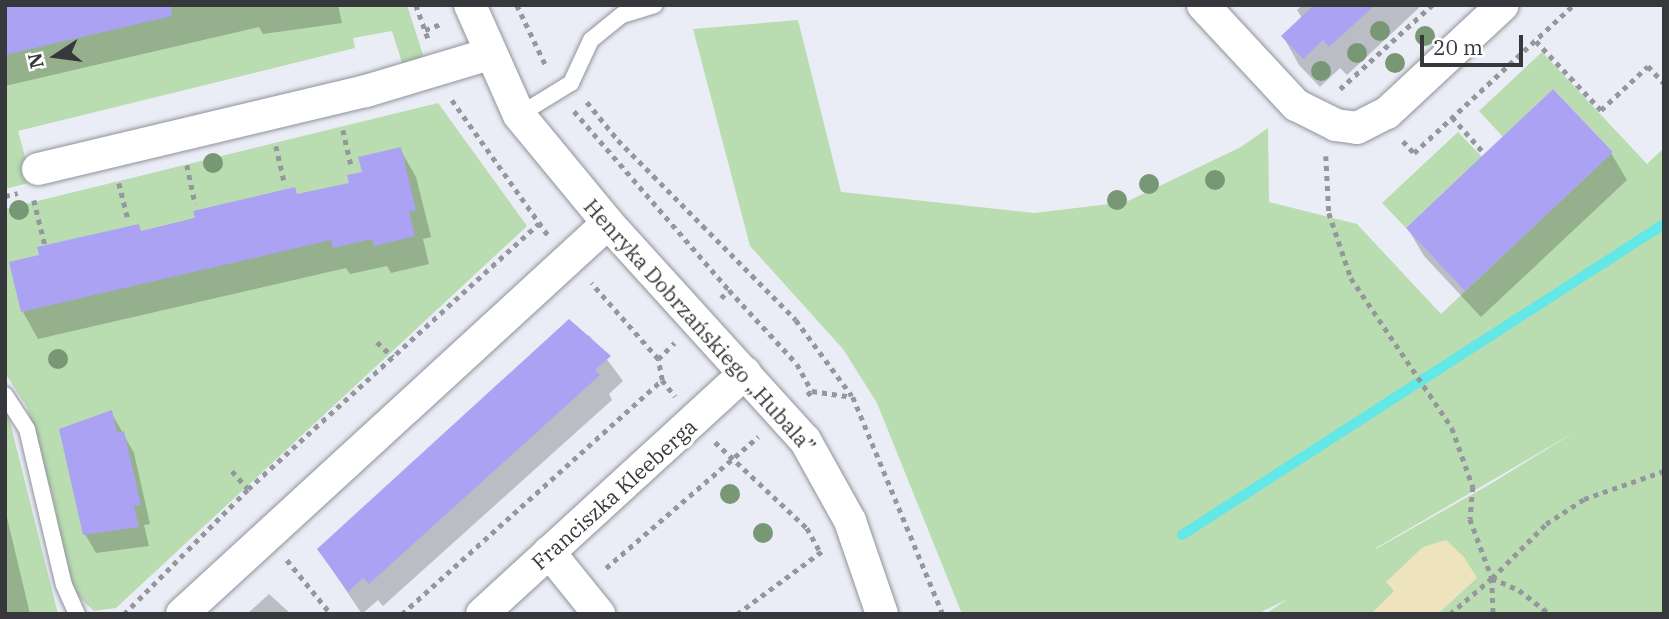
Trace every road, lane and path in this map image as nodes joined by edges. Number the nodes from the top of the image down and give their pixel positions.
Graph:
1 (416, 5) edge
2 (470, 5) edge
3 (517, 5) edge
4 (654, 5) edge
5 (1203, 5) edge
6 (1432, 5) edge
7 (1503, 5) edge
8 (1536, 41) dead end
9 (489, 54) junction
10 (440, 71) junction
11 (1664, 83) edge
12 (565, 87) junction
13 (1324, 106) junction
14 (519, 115) junction
15 (1452, 117) dead end
16 (342, 127) dead end
17 (272, 132) dead end
18 (1485, 153) dead end
19 (184, 154) dead end
20 (351, 164) dead end
21 (115, 169) dead end
22 (35, 179) joint
23 (285, 186) dead end
24 (195, 204) dead end
25 (128, 220) dead end
26 (539, 223) junction
27 (608, 223) junction
28 (45, 246) dead end
29 (561, 250) junction
30 (729, 290) dead end
31 (377, 342) dead end
32 (393, 357) junction
33 (745, 373) junction
34 (5, 395) edge
35 (853, 397) junction
36 (785, 415) junction
37 (729, 459) junction
38 (232, 471) dead end
39 (1664, 471) edge
40 (248, 489) junction
41 (861, 549) junction
42 (820, 551) junction
43 (549, 552) junction
44 (1492, 578) junction
45 (591, 601) edge
46 (77, 614) edge
47 (124, 614) edge
48 (182, 614) edge
49 (402, 614) edge
50 (482, 614) edge
51 (737, 614) edge
52 (882, 614) edge
53 (943, 614) edge
54 (1450, 614) edge
55 (1493, 614) edge
56 (1550, 614) edge

1 - 10 path
2 - 9 street, Henryka Dobrzańskiego „Hubala”
3 - 12 path
4 - 12 lane
5 - 13 street
6 - 13 path
7 - 13 street
8 - 11 path
9 - 10 street
9 - 14 street, Henryka Dobrzańskiego „Hubala”
10 - 22 street
10 - 26 path
12 - 14 lane
12 - 30 path
12 - 35 path
13 - 44 path
14 - 27 street, Henryka Dobrzańskiego „Hubala”
15 - 18 path
16 - 20 path
17 - 23 path
19 - 24 path
21 - 25 path
22 - 28 path
26 - 29 path
26 - 32 path
27 - 29 street
27 - 33 street, Henryka Dobrzańskiego „Hubala”
29 - 48 street
29 - 49 path
31 - 32 path
32 - 40 path
33 - 36 street, Henryka Dobrzańskiego „Hubala”
33 - 43 street, Franciszka Kleeberga
34 - 46 lane
35 - 36 path
35 - 53 path
36 - 37 path
36 - 41 street, Henryka Dobrzańskiego „Hubala”
37 - 42 path
37 - 45 path
38 - 40 path
39 - 44 path
40 - 47 path
41 - 42 path
41 - 52 street, Henryka Dobrzańskiego „Hubala”
42 - 51 path
43 - 45 street
43 - 50 street, Franciszka Kleeberga
44 - 54 path
44 - 55 path
44 - 56 path

